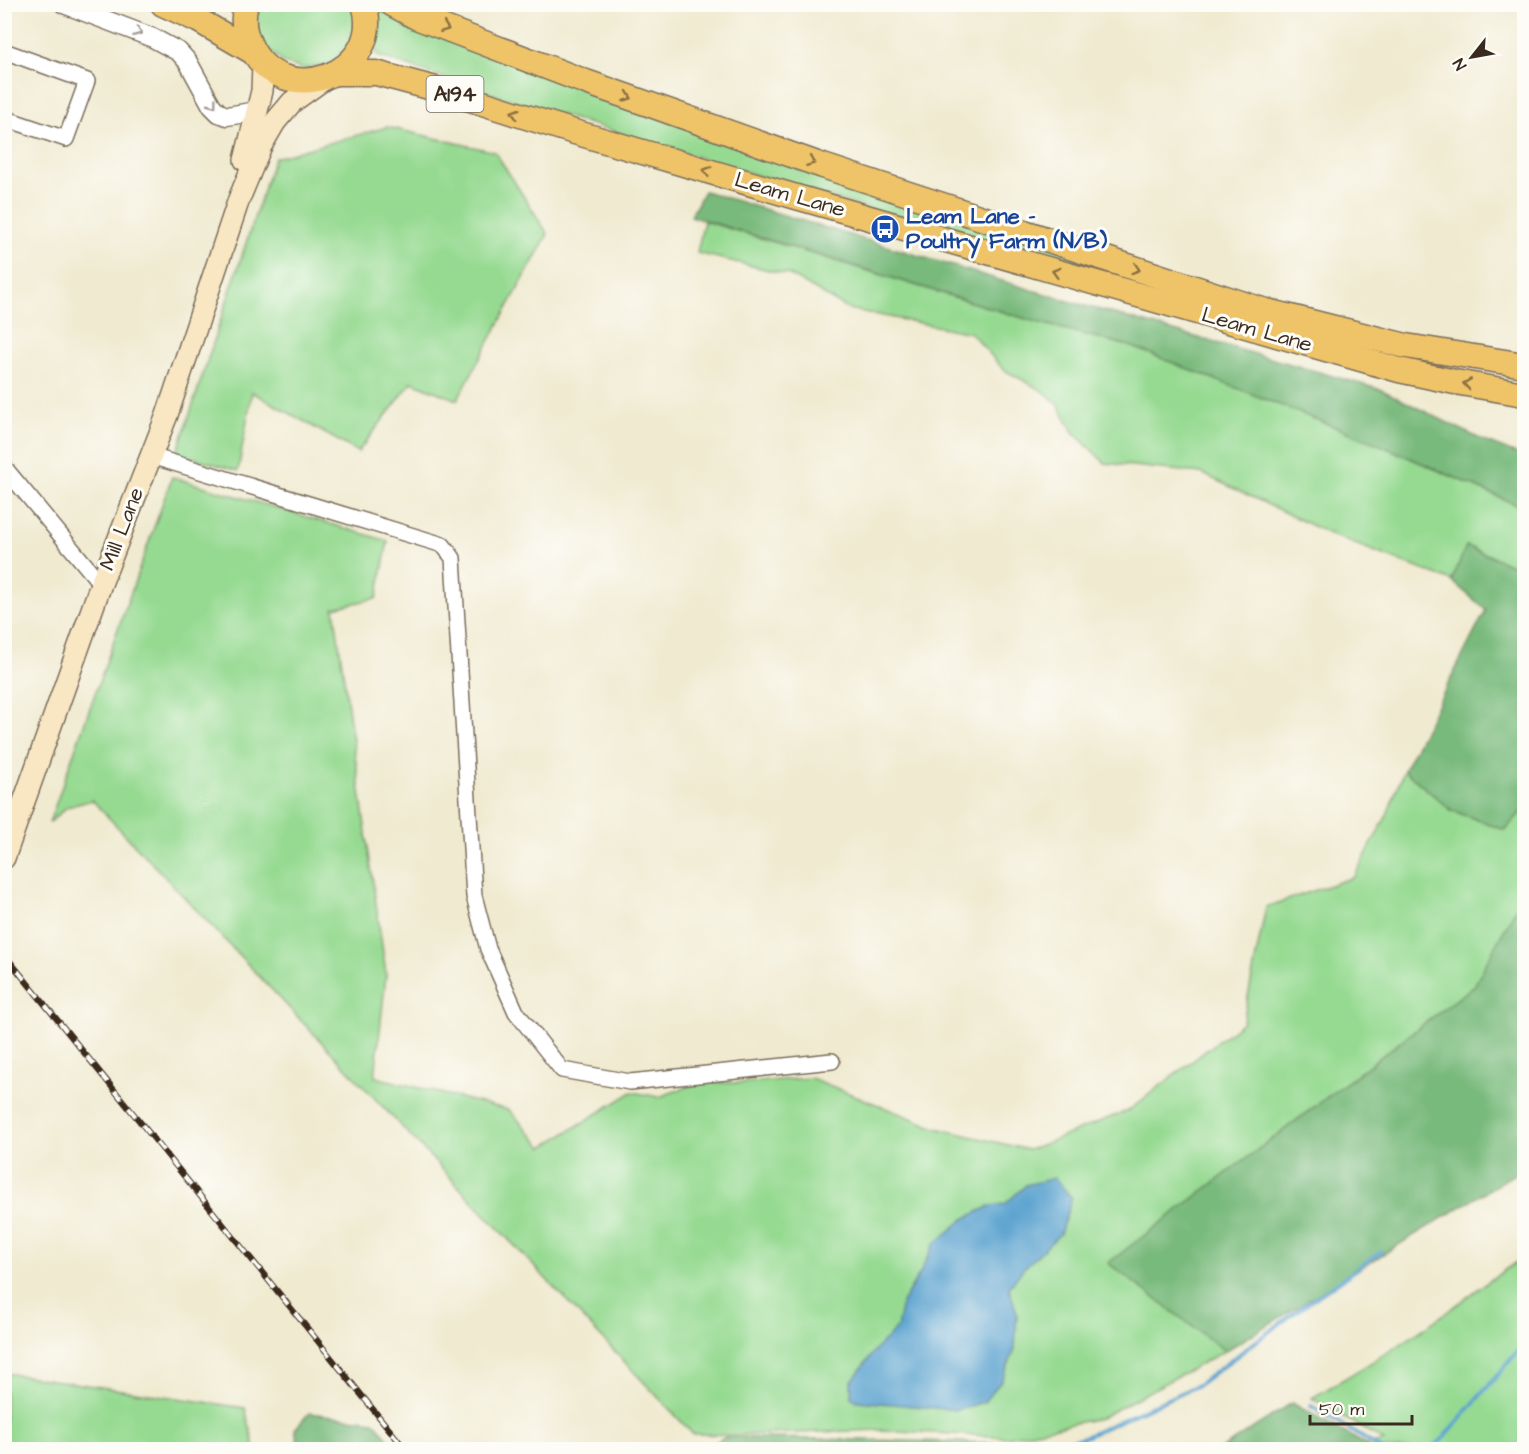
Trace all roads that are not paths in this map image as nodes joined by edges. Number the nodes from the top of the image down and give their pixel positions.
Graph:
1 (64, 4) edge
2 (163, 4) edge
3 (246, 4) edge
4 (364, 4) edge
5 (392, 4) edge
6 (4, 51) edge
7 (258, 58) junction
8 (331, 75) junction
9 (257, 111) junction
10 (4, 118) edge
11 (239, 199) junction
12 (1524, 365) edge
13 (1524, 394) edge
14 (150, 456) junction
15 (4, 467) edge
16 (101, 584) junction
17 (4, 858) edge
18 (832, 1061) dead end

1 -> 9 street
2 - 7 highway, Leam Lane
3 - 7 highway
4 - 8 highway
5 -> 12 highway, Leam Lane / A194
6 - 10 street
7 - 8 highway, Leam Lane
7 - 9 main road, Mill Lane
8 - 11 main road, Mill Lane
13 -> 8 highway, Leam Lane / A194
9 - 11 main road, Mill Lane
11 - 14 main road, Mill Lane
14 - 16 main road, Mill Lane
14 - 18 street
15 - 16 street
16 - 17 main road, Mill Lane

